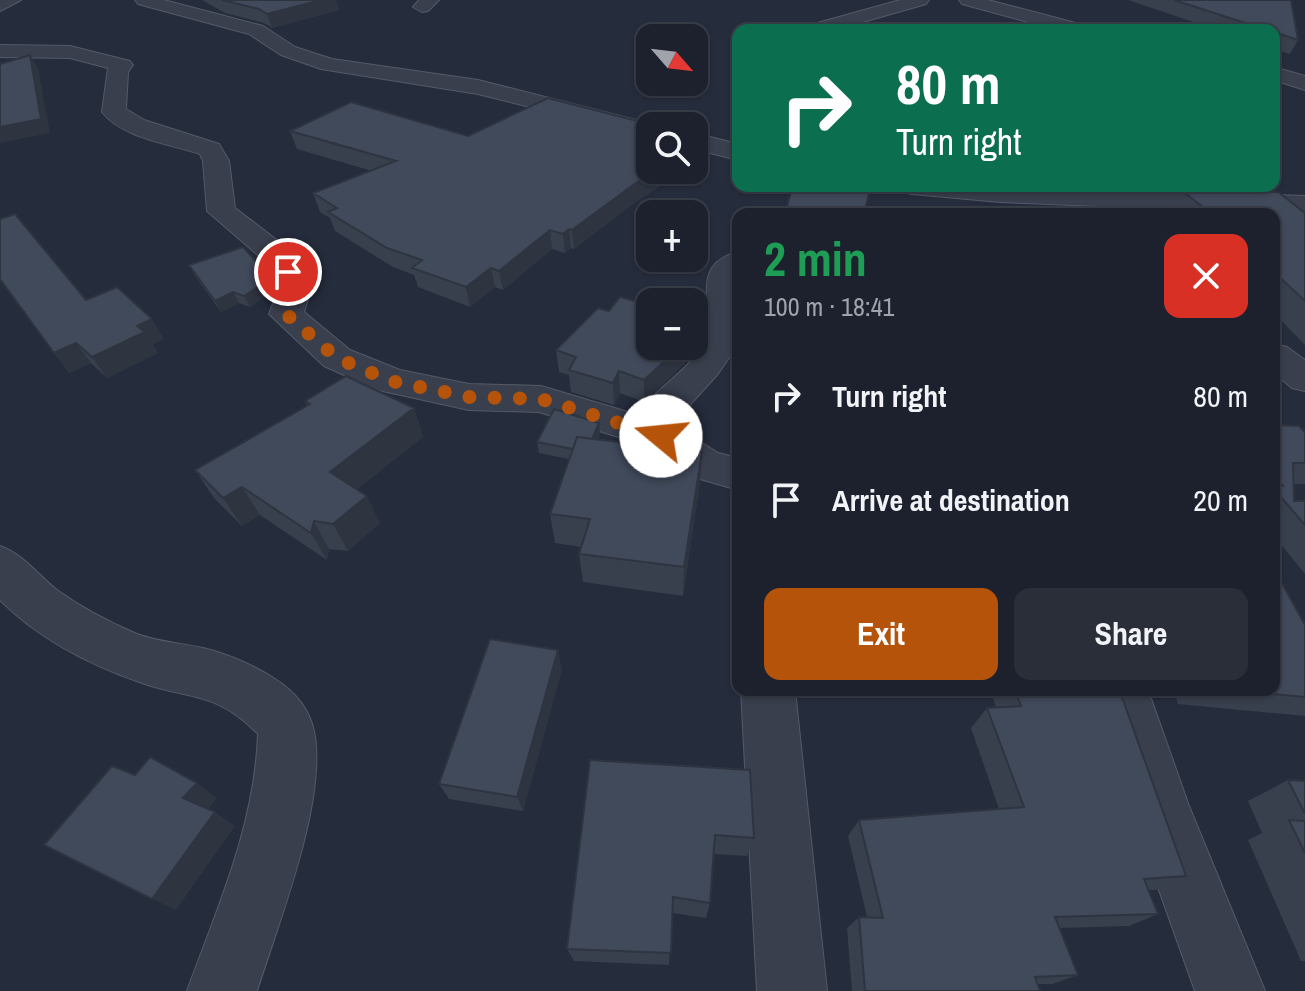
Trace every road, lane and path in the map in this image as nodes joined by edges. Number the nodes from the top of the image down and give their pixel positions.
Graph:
1 (12, 0) edge
2 (144, 0) edge
3 (920, 0) edge
4 (968, 0) edge
5 (0, 6) edge
6 (835, 24) edge
7 (1058, 24) edge
8 (0, 51) edge
9 (1280, 75) edge
10 (1305, 83) edge
11 (636, 126) edge
12 (708, 144) edge
13 (732, 150) edge
14 (997, 192) edge
15 (1053, 196) junction
16 (1305, 205) edge
17 (1074, 208) edge
18 (732, 270) edge
19 (1280, 360) edge
20 (1305, 379) edge
21 (661, 436) junction
22 (732, 472) edge
23 (0, 566) edge
24 (768, 696) edge
25 (1123, 696) edge
26 (222, 991) edge
27 (792, 991) edge
28 (1230, 991) edge

1 - 5 street
2 - 11 street
3 - 6 street
4 - 7 street
8 - 21 street
9 - 10 street
12 - 13 street
14 - 15 street
15 - 16 street
15 - 17 street
18 - 21 street
19 - 20 street
21 - 22 street
23 - 26 street
24 - 27 street
25 - 28 street

